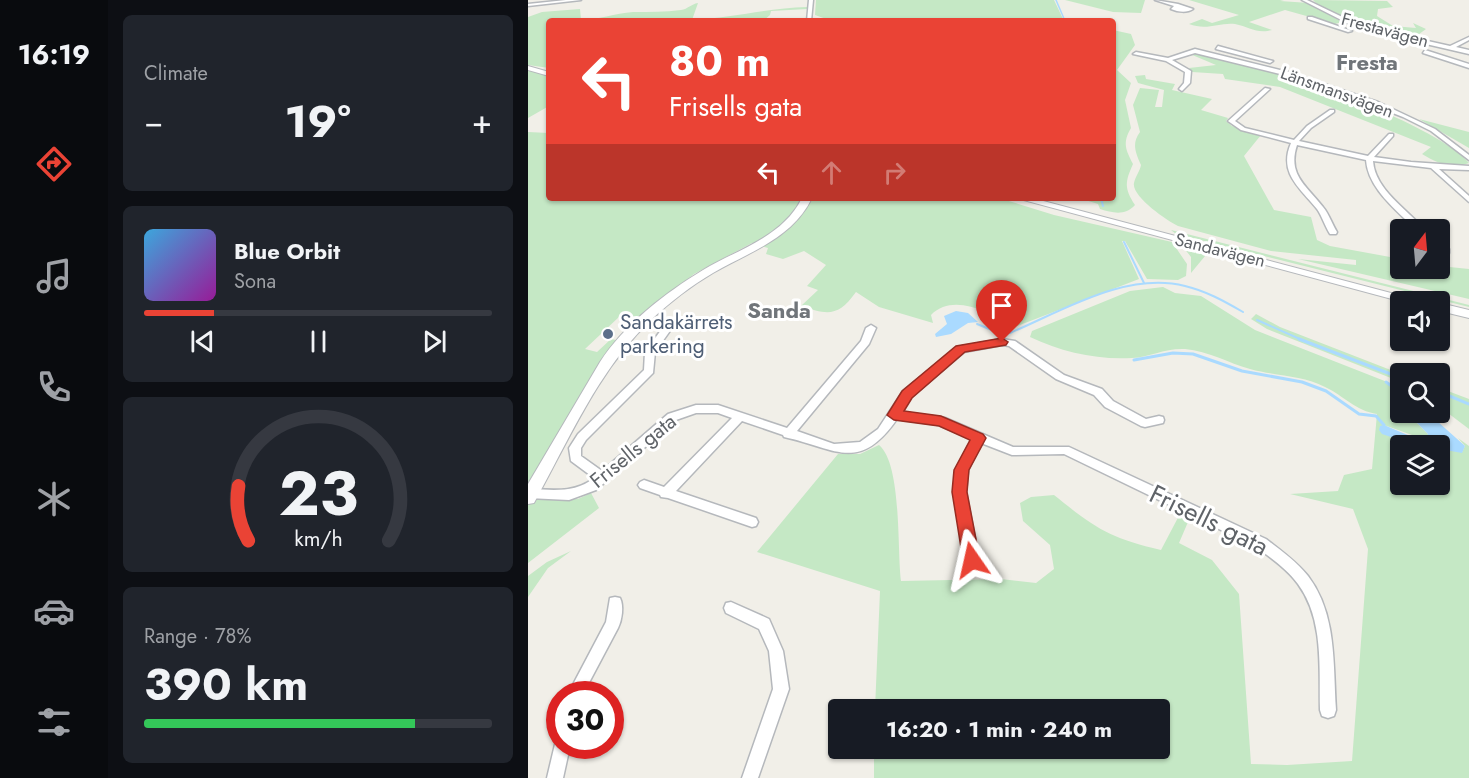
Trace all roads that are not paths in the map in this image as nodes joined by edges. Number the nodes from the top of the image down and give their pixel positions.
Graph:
1 (529, 0) edge
2 (579, 0) edge
3 (811, 0) edge
4 (1157, 0) edge
5 (1304, 0) edge
6 (535, 4) junction
7 (528, 5) edge
8 (1178, 5) dead end
9 (809, 18) edge
10 (1310, 18) dead end
11 (1346, 23) junction
12 (1334, 25) junction
13 (1357, 32) dead end
14 (1467, 41) edge
15 (1218, 48) dead end
16 (1451, 48) junction
17 (1425, 52) dead end
18 (1469, 52) edge
19 (1136, 54) dead end
20 (1239, 55) junction
21 (1230, 59) junction
22 (1469, 59) edge
23 (1168, 60) junction
24 (1270, 61) dead end
25 (1456, 62) junction
26 (1469, 66) edge
27 (528, 68) edge
28 (546, 73) edge
29 (1342, 86) dead end
30 (1182, 88) dead end
31 (1267, 89) dead end
32 (1372, 96) junction
33 (1363, 101) junction
34 (1402, 107) dead end
35 (1332, 111) dead end
36 (1391, 135) dead end
37 (1294, 142) junction
38 (1469, 158) edge
39 (1369, 159) junction
40 (1434, 168) junction
41 (1469, 168) edge
42 (1469, 200) edge
43 (805, 201) edge
44 (1032, 201) edge
45 (1410, 219) edge
46 (1333, 232) dead end
47 (1390, 294) edge
48 (1450, 309) edge
49 (1469, 314) edge
50 (667, 328) dead end
51 (871, 328) dead end
52 (894, 415) junction
53 (740, 416) junction
54 (1159, 420) dead end
55 (788, 434) junction
56 (978, 438) junction
57 (603, 478) junction
58 (644, 485) dead end
59 (665, 494) junction
60 (530, 496) edge
61 (752, 522) dead end
62 (972, 560) dead end
63 (615, 603) dead end
64 (731, 608) dead end
65 (582, 681) edge
66 (1328, 710) dead end
67 (559, 759) edge
68 (555, 778) edge
69 (750, 778) edge

1 - 6 street
2 - 6 street
3 - 9 street
4 - 8 street
5 - 11 street, Frestavägen
6 - 7 street
10 - 12 street
11 - 12 street
11 - 16 street, Frestavägen
12 - 13 street
14 - 16 street
15 - 20 street
16 - 18 street, Frestavägen
17 - 25 street
19 - 23 street
20 - 21 street
20 - 24 street
21 - 23 street, Länsmansvägen
21 - 33 street, Länsmansvägen
22 - 25 street
23 - 30 street
25 - 26 street
27 - 28 street
29 - 32 street
31 - 37 street
32 - 33 street
32 - 34 street
33 - 38 street, Länsmansvägen
35 - 37 street
36 - 39 street
37 - 39 street
37 - 46 street
39 - 40 street
39 - 45 street
40 - 41 street
40 - 42 street
43 - 60 street
44 - 47 street, Sandavägen
48 - 49 street
50 - 57 street
51 - 55 street
52 - 54 street, Frisells gata
52 - 55 street, Frisells gata
52 - 56 street, Frisells gata
53 - 55 street, Frisells gata
53 - 57 street, Frisells gata
53 - 59 street
56 - 62 street
56 - 66 street, Frisells gata
57 - 60 street, Frisells gata
58 - 59 street
59 - 61 street
63 - 65 street
64 - 69 street
67 - 68 street

